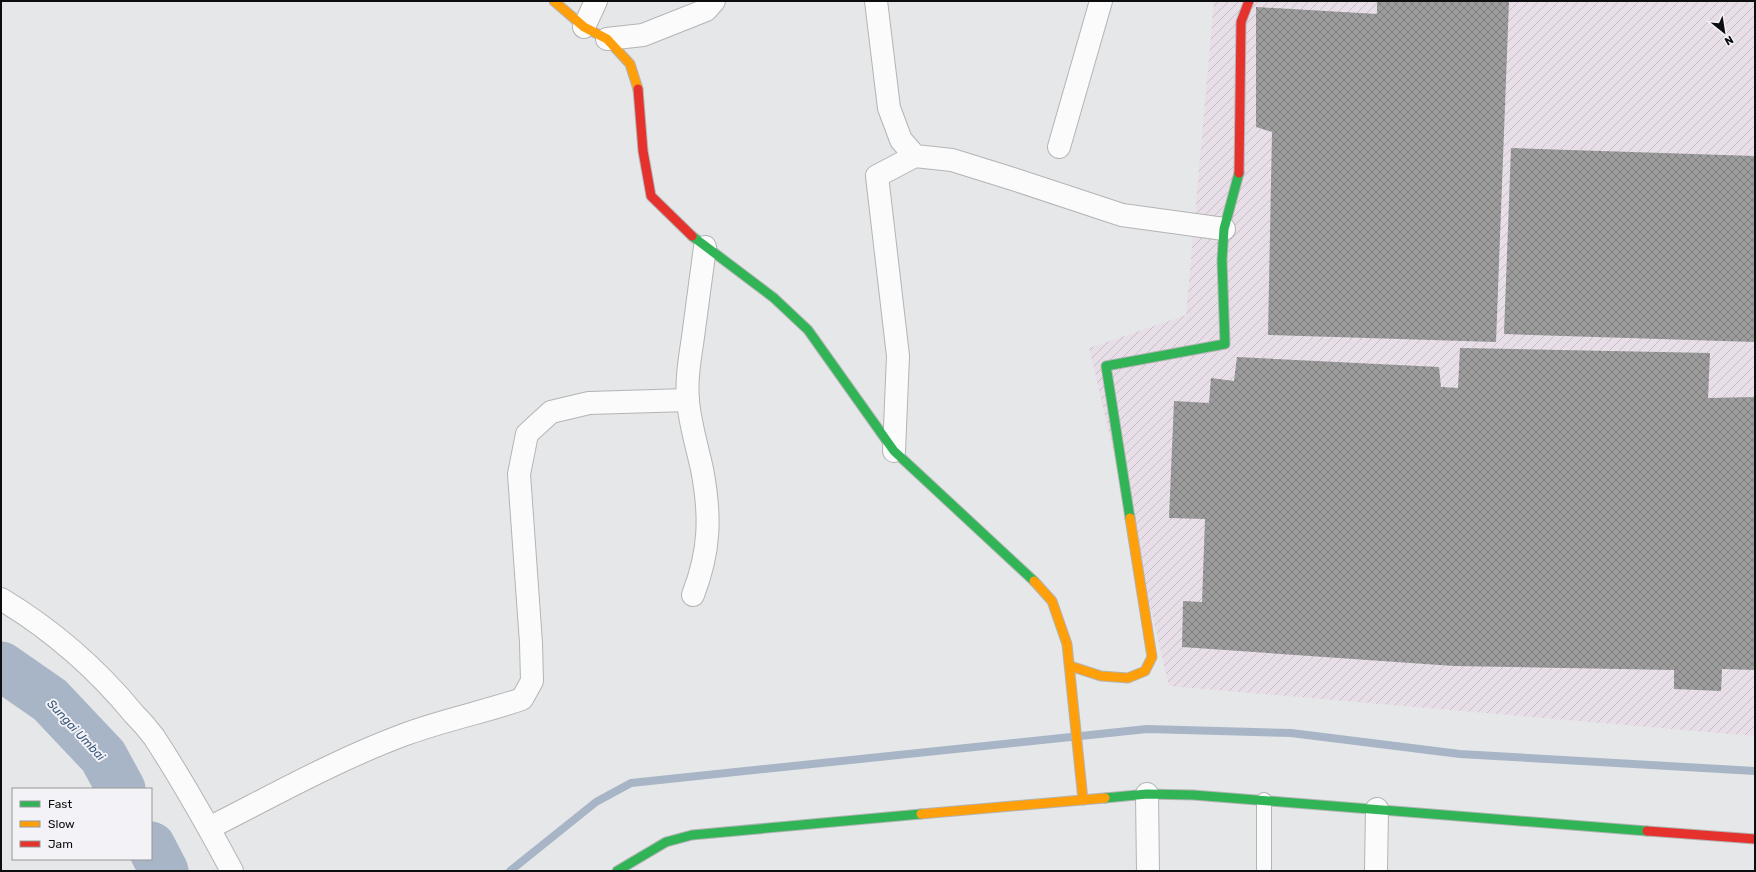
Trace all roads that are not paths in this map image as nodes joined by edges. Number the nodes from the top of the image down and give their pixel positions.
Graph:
1 (554, 1) edge
2 (596, 1) edge
3 (714, 1) edge
4 (876, 1) edge
5 (1101, 1) edge
6 (1249, 1) edge
7 (584, 27) junction
8 (607, 39) junction
9 (1059, 146) dead end
10 (915, 156) junction
11 (1224, 229) junction
12 (705, 247) junction
13 (688, 400) junction
14 (894, 451) junction
15 (693, 595) dead end
16 (1, 599) edge
17 (1070, 666) junction
18 (1147, 794) junction
19 (1083, 800) junction
20 (1264, 800) junction
21 (1377, 809) junction
22 (209, 828) junction
23 (1755, 839) edge
24 (232, 871) edge
25 (617, 871) edge
26 (1148, 871) edge
27 (1264, 871) edge
28 (1376, 871) edge

1 - 7 street
2 - 7 street
3 - 8 street
4 - 10 street
5 - 9 street
6 - 11 street
7 - 8 street
8 - 12 street
10 - 11 street
10 - 14 street
11 - 17 street
12 - 13 street
12 - 14 street
13 - 15 street
13 - 22 street
14 - 17 street
16 - 22 street
17 - 19 street
18 - 19 street
18 - 20 street
18 - 26 street
19 - 25 street
20 - 21 street
20 - 27 lane
21 - 23 street
21 - 28 street
22 - 24 street

